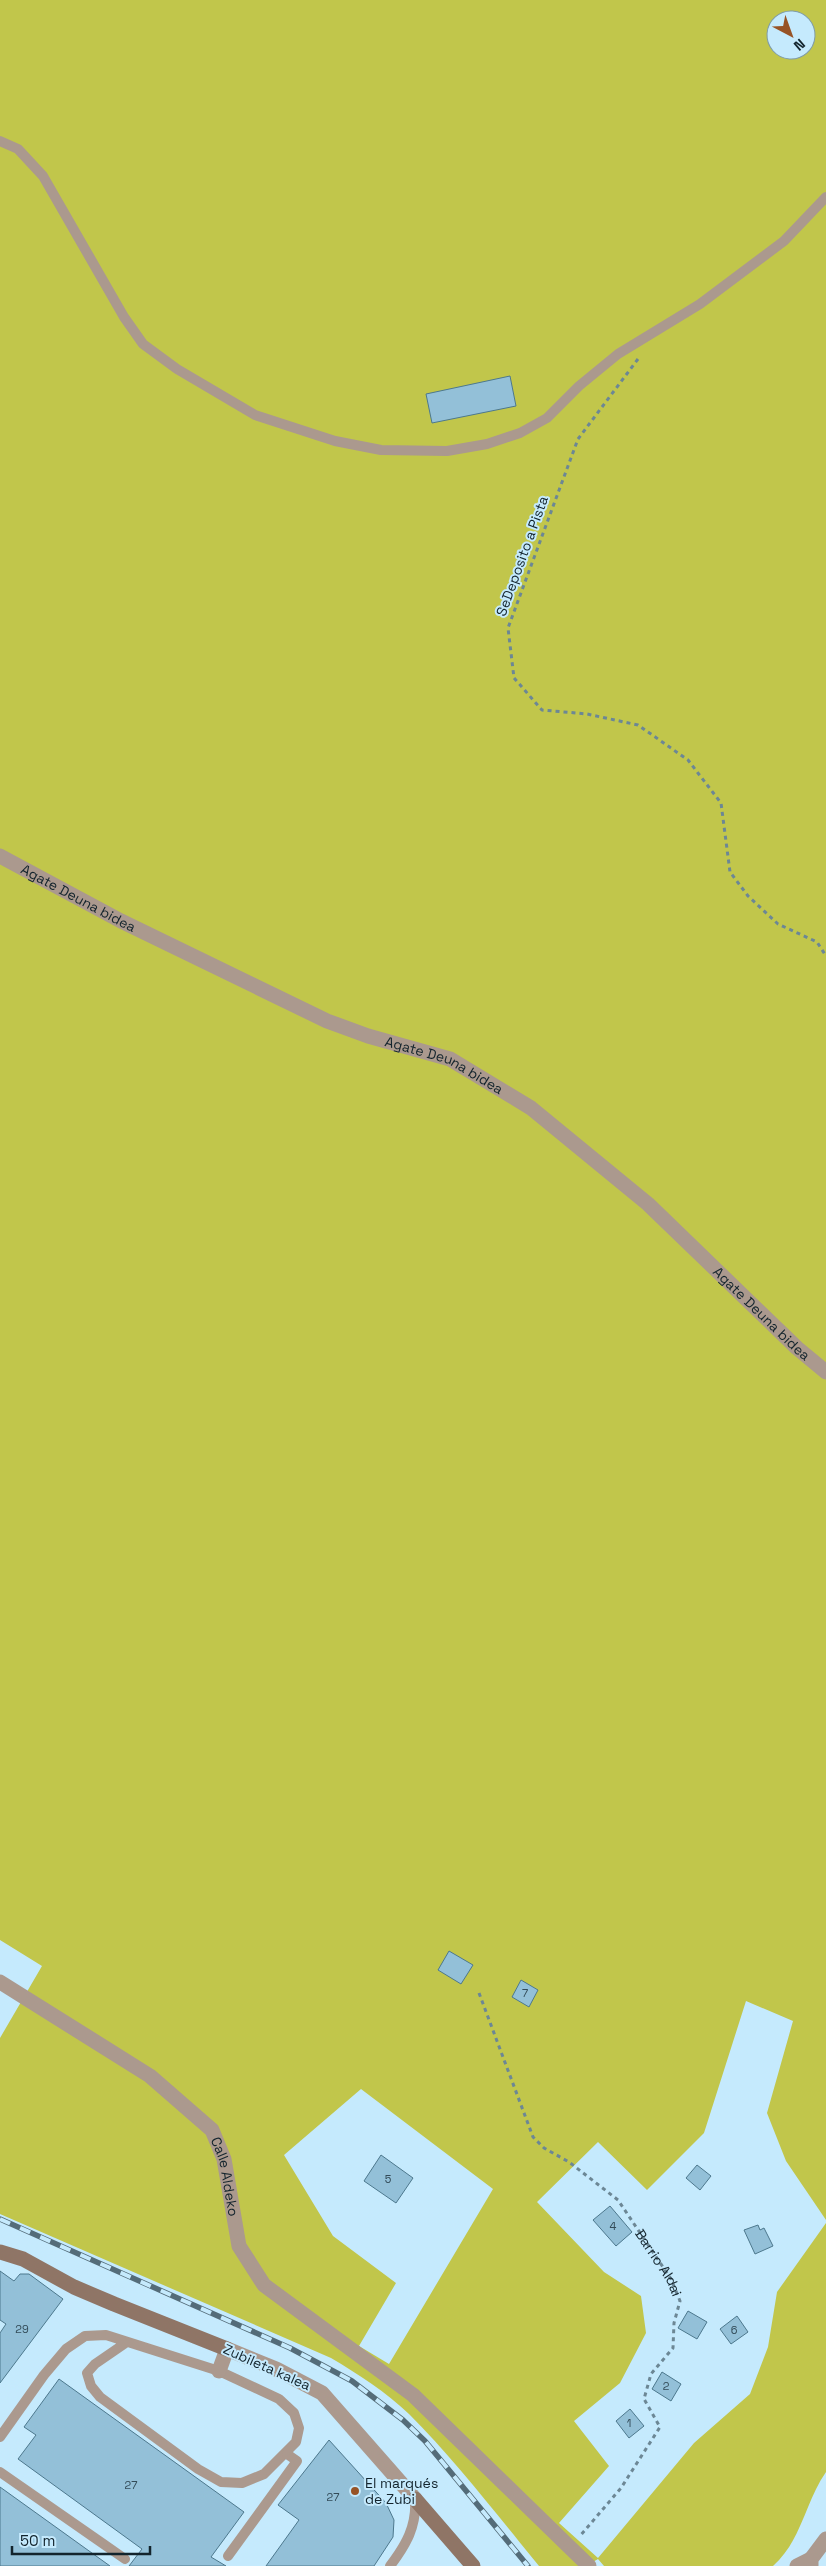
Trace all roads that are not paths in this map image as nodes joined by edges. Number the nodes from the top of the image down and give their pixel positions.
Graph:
1 (0, 141) edge
2 (826, 198) edge
3 (0, 856) edge
4 (826, 1372) edge
5 (0, 1982) edge
6 (0, 2252) edge
7 (127, 2342) junction
8 (227, 2349) junction
9 (219, 2371) junction
10 (0, 2437) edge
11 (287, 2454) junction
12 (0, 2472) edge
13 (415, 2499) junction
14 (826, 2539) edge
15 (228, 2556) dead end
16 (125, 2559) dead end
17 (811, 2562) edge
18 (390, 2566) edge
19 (474, 2566) edge
20 (589, 2566) edge
21 (797, 2566) edge

1 - 2 lane
3 - 4 street, Agate Deuna bidea
5 - 20 street, Calle Aldeko
6 - 8 street, Zubileta kalea
7 - 9 lane
7 - 10 lane
7 - 11 lane
8 - 9 street
8 - 13 street, Zubileta kalea
9 - 11 lane
11 - 15 lane
12 - 16 lane
13 - 18 lane
13 - 19 street, Zubileta kalea
14 - 17 street
17 - 21 street

